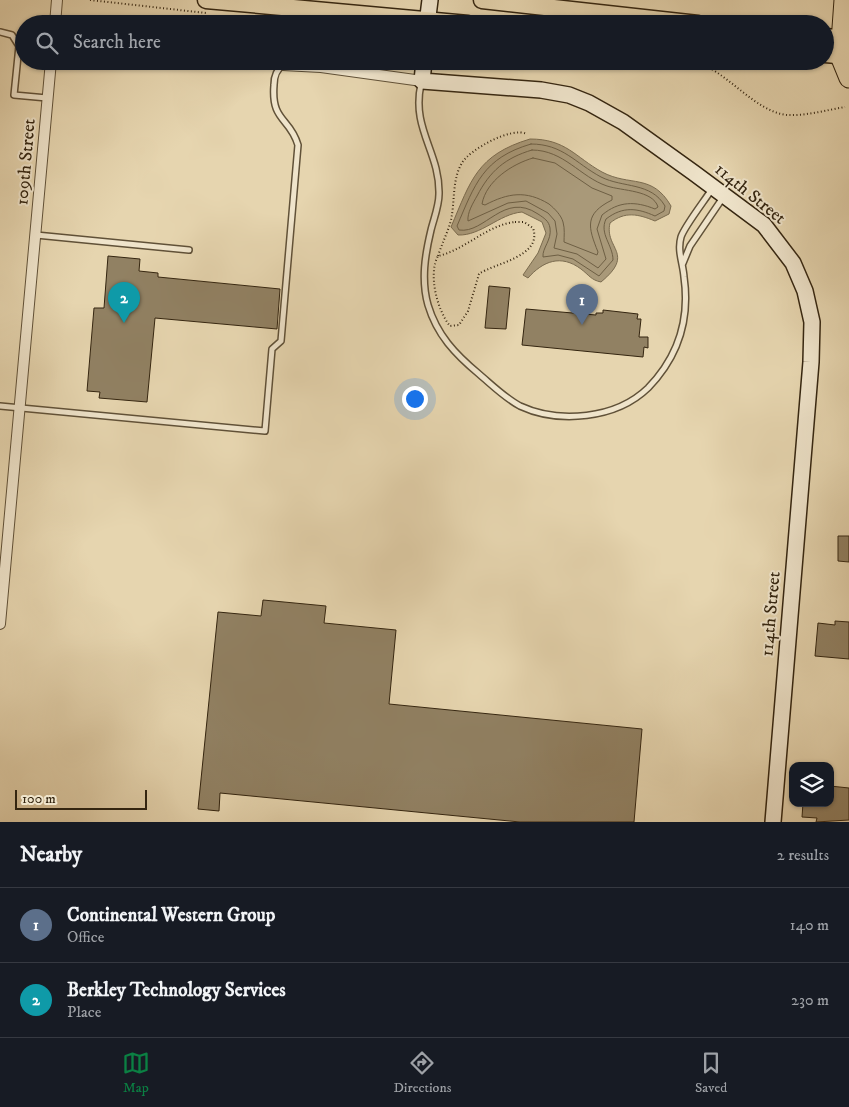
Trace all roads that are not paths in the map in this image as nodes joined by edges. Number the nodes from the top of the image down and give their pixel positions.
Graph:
1 (57, 0) edge
2 (430, 0) edge
3 (482, 0) edge
4 (844, 0) edge
5 (206, 7) edge
6 (56, 15) edge
7 (324, 15) edge
8 (429, 15) edge
9 (617, 15) edge
10 (0, 32) edge
11 (15, 39) edge
12 (838, 47) edge
13 (16, 70) edge
14 (51, 70) edge
15 (278, 70) edge
16 (344, 70) edge
17 (423, 70) edge
18 (849, 78) edge
19 (422, 80) junction
20 (48, 98) junction
21 (719, 191) junction
22 (36, 235) junction
23 (189, 250) dead end
24 (683, 264) junction
25 (0, 406) edge
26 (20, 408) junction
27 (0, 624) edge
28 (773, 822) edge

1 - 6 street
2 - 8 street
3 - 9 main road
4 - 12 highway
5 - 7 main road
10 - 11 lane
12 - 18 highway
13 - 20 lane
14 - 20 street, 109th Street
15 - 26 lane
16 - 19 street, 114th Street
17 - 19 street
19 - 21 street, 114th Street
19 - 24 lane
20 - 22 street, 109th Street
21 - 24 lane
21 - 24 lane
21 - 28 street, 114th Street
22 - 23 lane
22 - 26 street, 109th Street
25 - 26 lane
26 - 27 street, 109th Street

